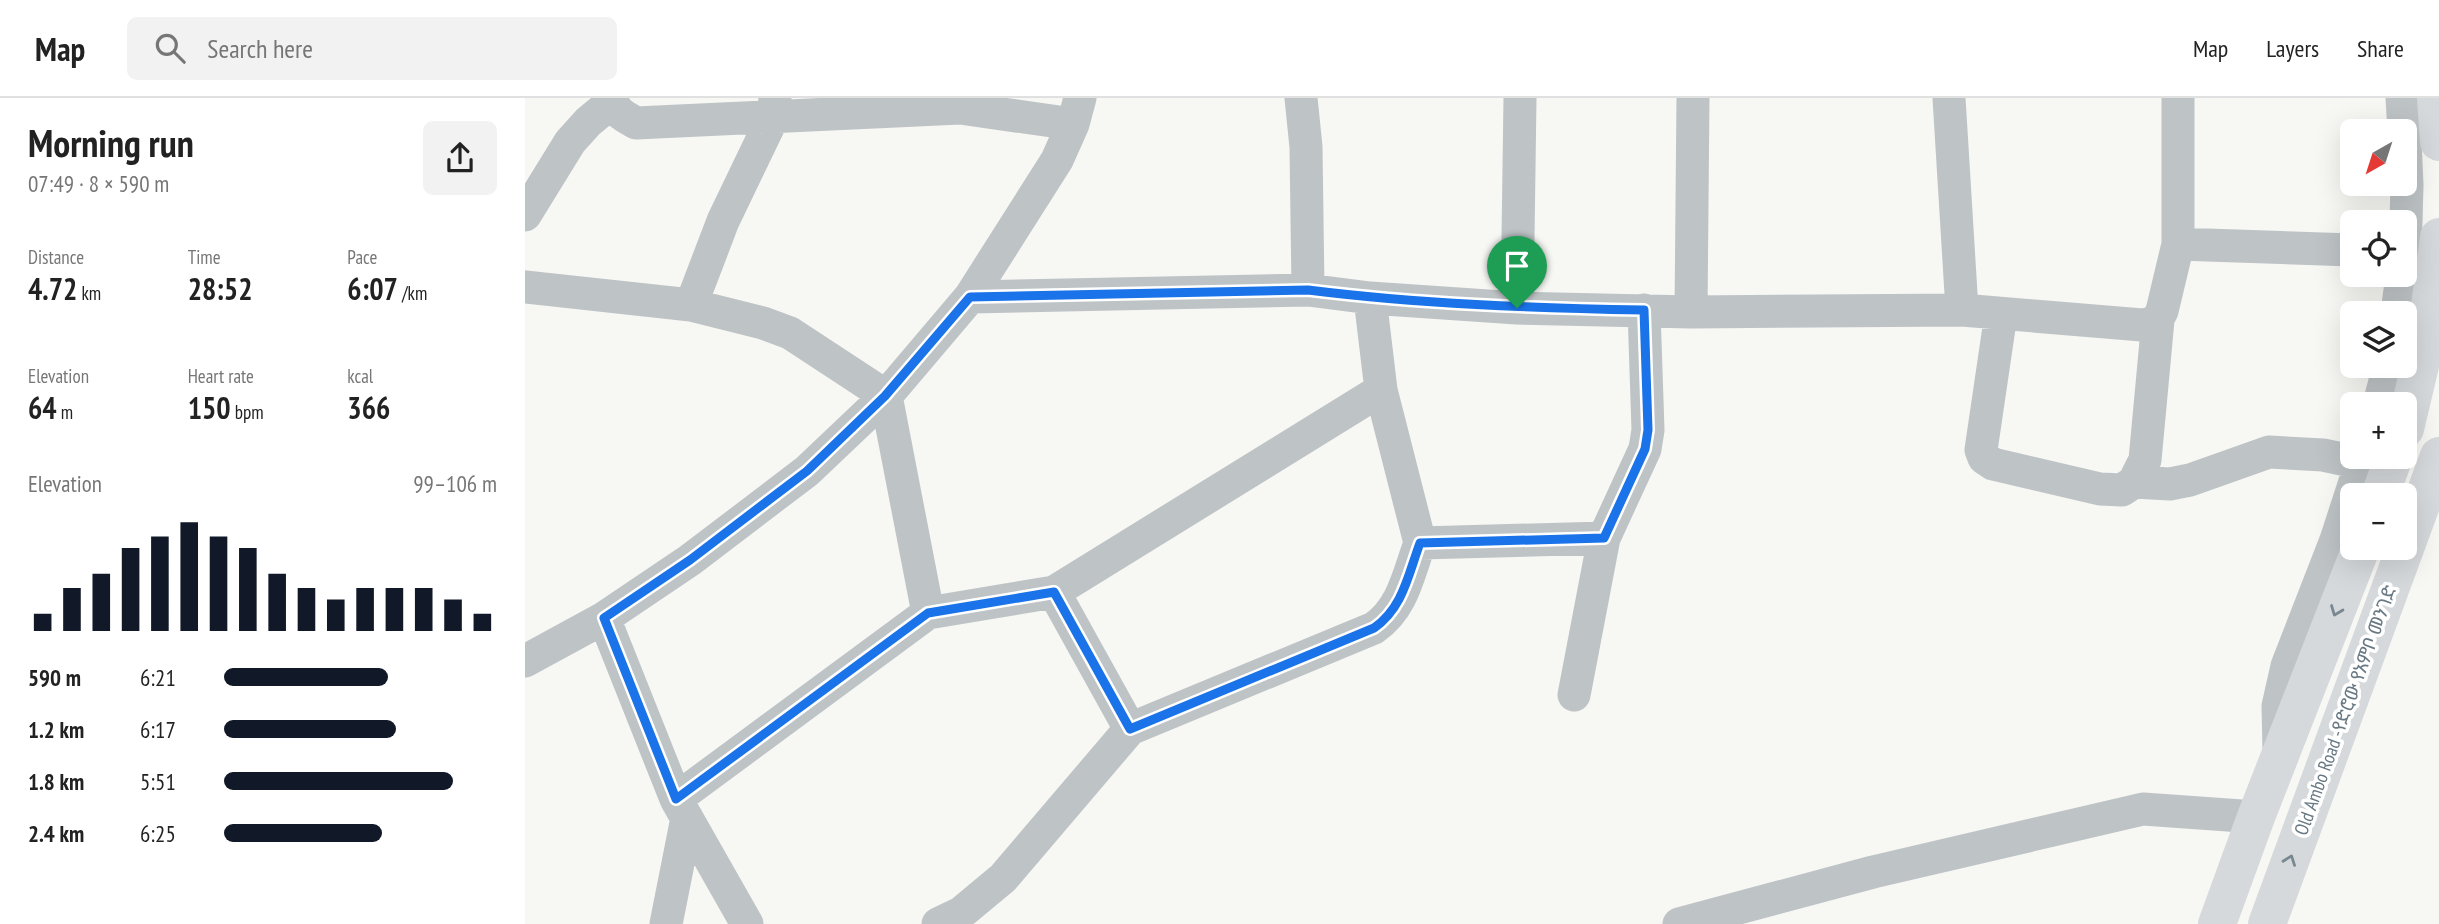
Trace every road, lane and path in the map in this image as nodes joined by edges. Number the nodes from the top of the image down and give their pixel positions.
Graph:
1 (1301, 98) edge
2 (1520, 98) edge
3 (1693, 98) edge
4 (1949, 98) edge
5 (2178, 98) edge
6 (2402, 98) edge
7 (2436, 98) edge
8 (612, 100) edge
9 (774, 107) edge
10 (1077, 111) edge
11 (2403, 119) edge
12 (2439, 142) edge
13 (525, 215) edge
14 (2439, 237) edge
15 (2178, 244) junction
16 (2340, 250) edge
17 (525, 287) edge
18 (1308, 290) junction
19 (970, 297) junction
20 (1370, 298) junction
21 (691, 305) junction
22 (1517, 308) junction
23 (1644, 310) junction
24 (1962, 310) junction
25 (1691, 312) junction
26 (2001, 314) junction
27 (2158, 320) junction
28 (1381, 390) junction
29 (2414, 392) edge
30 (885, 396) junction
31 (2439, 456) edge
32 (2340, 457) edge
33 (2368, 469) edge
34 (2134, 482) junction
35 (1604, 538) junction
36 (1420, 543) junction
37 (2356, 560) edge
38 (1054, 592) junction
39 (928, 613) junction
40 (604, 618) junction
41 (525, 661) edge
42 (1574, 695) dead end
43 (1130, 729) junction
44 (2279, 758) junction
45 (682, 808) junction
46 (2256, 817) junction
47 (666, 924) edge
48 (747, 924) edge
49 (938, 924) edge
50 (1679, 924) edge
51 (2217, 924) edge
52 (2267, 924) edge

1 - 18 street
2 - 22 street
3 - 25 street
4 - 24 street
5 - 15 street
6 - 11 street
7 - 12 main road
8 - 9 street
8 - 13 street
9 - 10 street
9 - 21 street
10 - 19 street
14 - 29 main road
15 - 16 street
15 - 27 street
17 - 21 street
18 - 19 street
18 - 20 street
19 - 30 street
20 - 22 street
20 - 28 street
21 - 30 street
22 - 23 street
23 - 25 street
23 - 35 street
24 - 25 street
24 - 26 street
26 - 27 street
26 - 34 street
27 - 34 street
28 - 36 street
28 - 38 street
30 - 39 street
30 - 40 street
52 -> 31 main road, Old Ambo Road -የድሮው የአምቦ መንገድ
32 - 34 street
33 - 44 street
35 - 36 street
35 - 42 street
36 - 43 street
37 -> 44 main road
38 - 39 street
38 - 43 street
39 - 45 street
40 - 41 street
40 - 45 street
43 - 49 street
44 - 46 main road
45 - 47 street
45 - 48 street
46 - 50 street
46 - 51 main road

